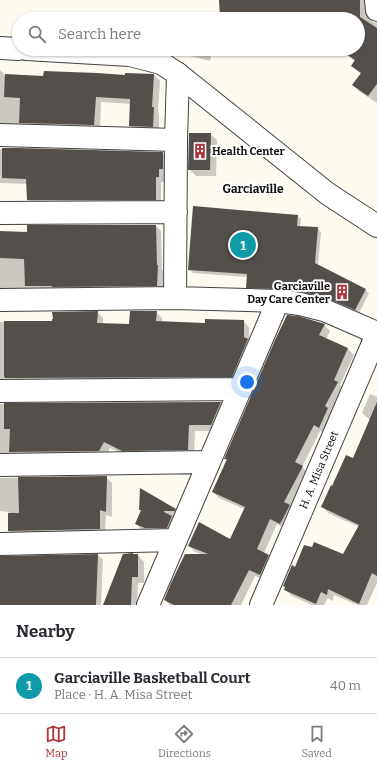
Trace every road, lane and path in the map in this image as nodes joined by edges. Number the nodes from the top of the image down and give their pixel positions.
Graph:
1 (376, 0) edge
2 (377, 10) edge
3 (0, 48) edge
4 (12, 49) edge
5 (134, 56) edge
6 (178, 74) junction
7 (0, 135) edge
8 (176, 140) junction
9 (176, 212) junction
10 (0, 213) edge
11 (377, 226) edge
12 (175, 298) junction
13 (0, 300) edge
14 (278, 301) junction
15 (377, 334) edge
16 (241, 389) junction
17 (0, 390) edge
18 (209, 462) junction
19 (0, 465) edge
20 (176, 540) junction
21 (0, 544) edge
22 (148, 605) edge
23 (261, 605) edge

1 - 2 street
3 - 4 street
5 - 6 street
6 - 8 street
6 - 11 street
7 - 8 street
8 - 9 street
9 - 10 street
9 - 12 street
12 - 13 street
12 - 14 street
14 - 15 street
14 - 16 street
15 - 23 street, H. A. Misa Street
16 - 17 street
16 - 18 street
18 - 19 street
18 - 20 street
20 - 21 street
20 - 22 street

